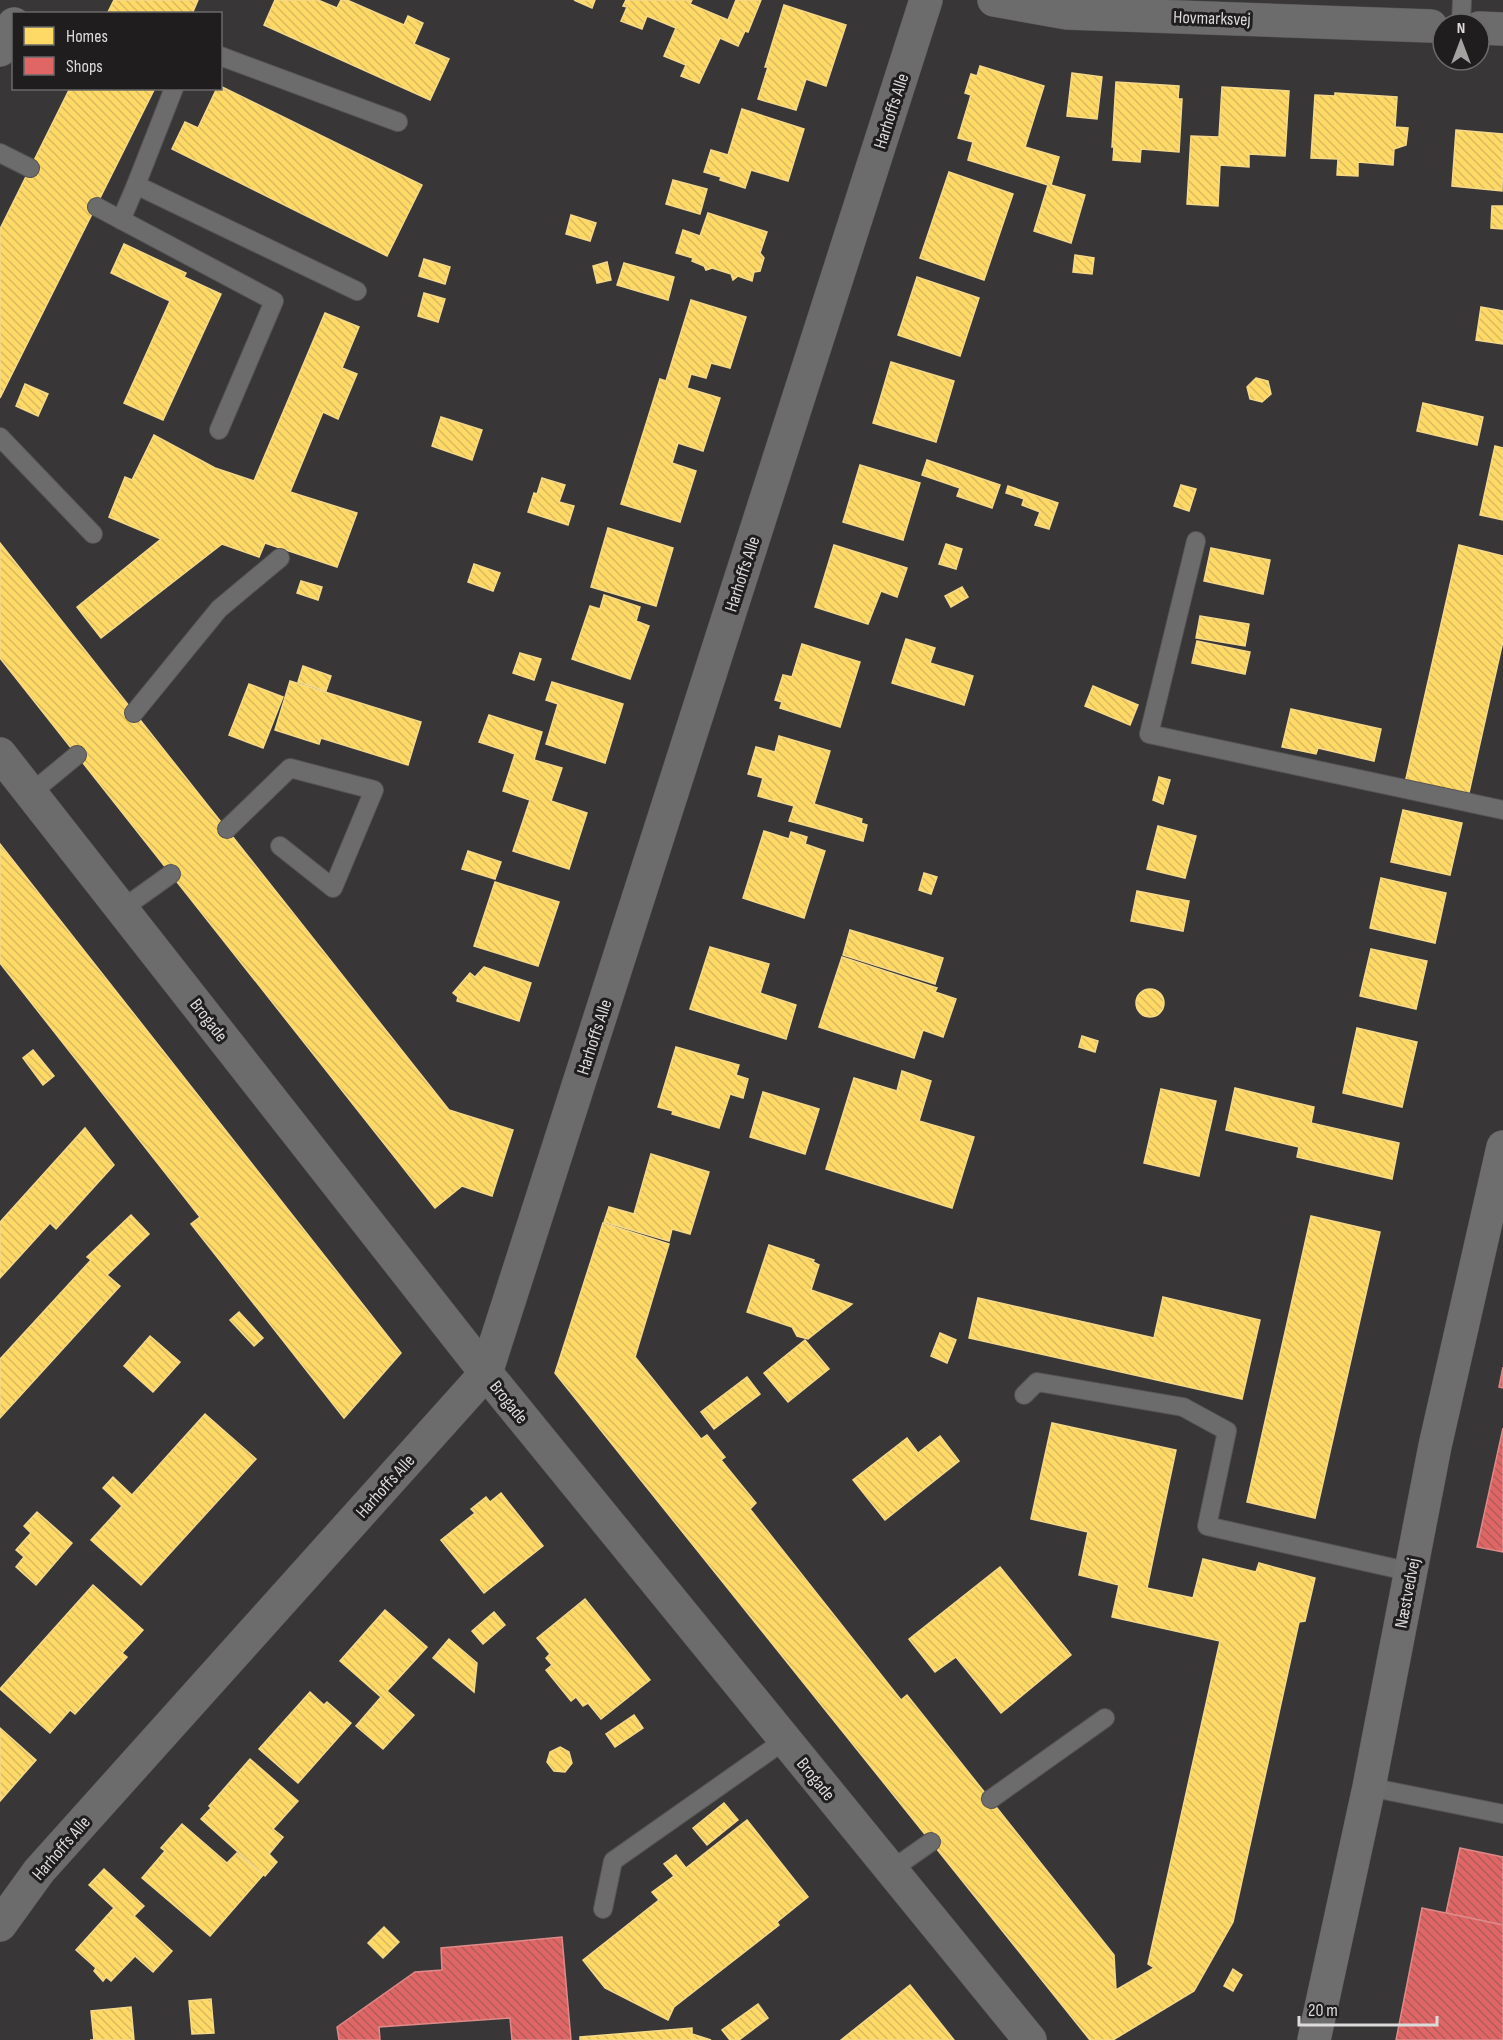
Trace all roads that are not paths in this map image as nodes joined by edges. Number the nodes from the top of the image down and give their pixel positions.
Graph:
1 (926, 0) edge
2 (994, 0) edge
3 (1431, 25) edge
4 (12, 28) edge
5 (0, 50) edge
6 (222, 57) edge
7 (173, 90) edge
8 (398, 123) dead end
9 (0, 153) edge
10 (30, 168) dead end
11 (136, 185) junction
12 (97, 207) dead end
13 (121, 220) junction
14 (357, 291) dead end
15 (219, 430) dead end
16 (0, 437) edge
17 (93, 534) dead end
18 (1196, 542) dead end
19 (280, 558) dead end
20 (135, 713) dead end
21 (0, 754) edge
22 (77, 755) dead end
23 (31, 794) junction
24 (1503, 810) edge
25 (227, 830) dead end
26 (280, 846) dead end
27 (171, 874) dead end
28 (122, 909) junction
29 (1503, 1146) edge
30 (486, 1373) junction
31 (1024, 1395) dead end
32 (1411, 1572) junction
33 (1105, 1718) dead end
34 (785, 1740) junction
35 (1369, 1787) junction
36 (991, 1799) dead end
37 (1503, 1814) edge
38 (931, 1842) dead end
39 (891, 1870) junction
40 (603, 1910) dead end
41 (0, 1925) edge
42 (1030, 2040) edge
43 (1314, 2040) edge

1 - 30 street, Harhoffs Alle
2 - 3 street, Hovmarksvej
4 - 5 street
6 - 8 lane
7 - 11 lane
9 - 10 lane
11 - 13 lane
11 - 14 lane
12 - 13 lane
13 - 15 lane
16 - 17 lane
18 - 24 lane
19 - 20 lane
21 - 23 street, Brogade
22 - 23 lane
23 - 28 street, Brogade
25 - 26 lane
27 - 28 lane
28 - 30 street, Brogade
29 - 32 street, Næstvedvej
30 - 34 street, Brogade
30 - 41 street, Harhoffs Alle
31 - 32 lane
32 - 35 street, Næstvedvej
33 - 36 lane
34 - 39 street, Brogade
34 - 40 lane
35 - 37 lane
35 - 43 street, Næstvedvej
38 - 39 lane
39 - 42 street, Brogade

